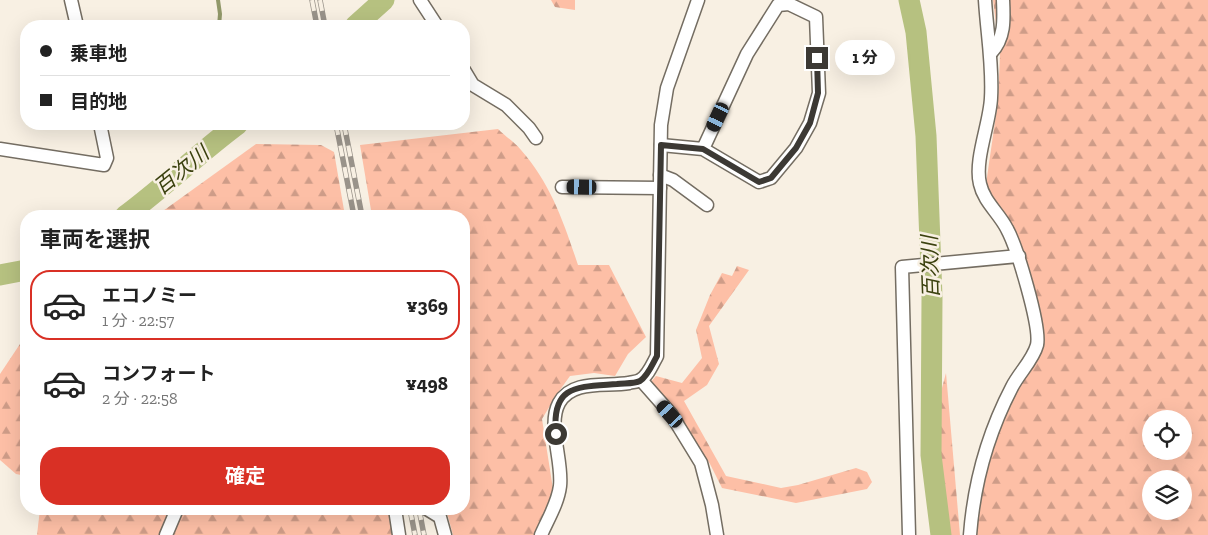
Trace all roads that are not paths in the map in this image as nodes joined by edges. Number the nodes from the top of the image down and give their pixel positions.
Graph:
1 (71, 0) edge
2 (420, 0) edge
3 (698, 0) edge
4 (985, 0) edge
5 (1003, 0) edge
6 (76, 20) edge
7 (433, 20) edge
8 (991, 53) junction
9 (470, 80) edge
10 (101, 130) edge
11 (536, 138) dead end
12 (661, 145) junction
13 (0, 149) edge
14 (703, 149) junction
15 (660, 182) junction
16 (562, 187) dead end
17 (707, 206) dead end
18 (1018, 256) junction
19 (641, 380) junction
20 (174, 515) edge
21 (396, 515) edge
22 (440, 515) edge
23 (166, 535) edge
24 (399, 535) edge
25 (445, 535) edge
26 (541, 535) edge
27 (717, 535) edge
28 (909, 535) edge
29 (970, 535) edge

1 - 6 street
2 - 7 street
3 - 12 street
4 - 8 street
5 - 8 street
8 - 18 street
9 - 11 street
10 - 13 street
12 - 14 street
12 - 15 street
14 - 14 street
15 - 16 street
15 - 17 street
15 - 19 street
18 - 28 street
18 - 29 street
19 - 26 street
19 - 27 street
20 - 23 street
21 - 24 street
22 - 25 street

